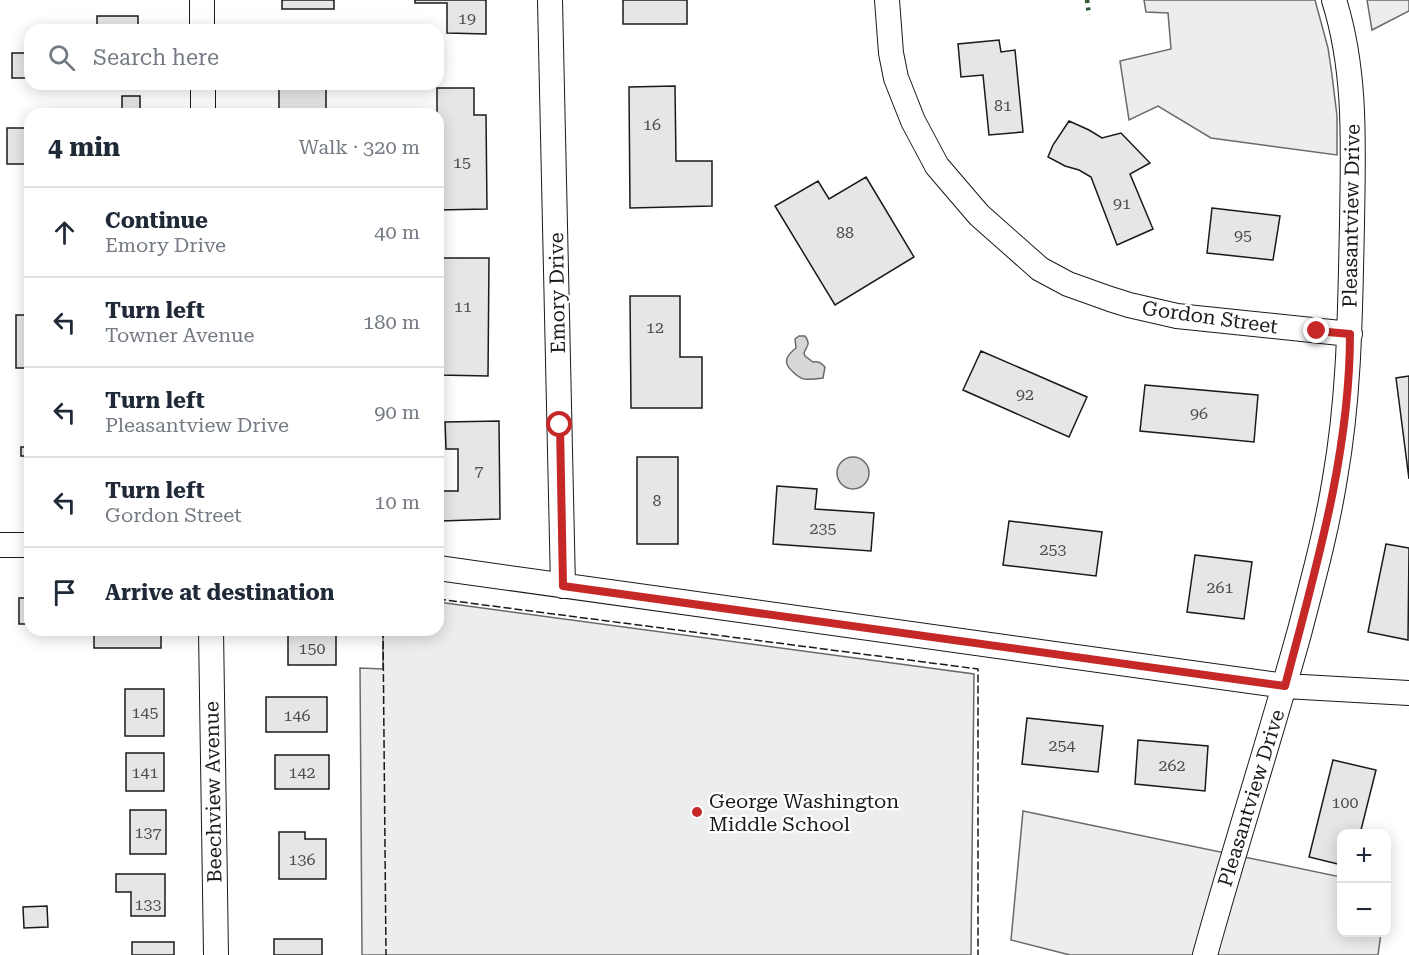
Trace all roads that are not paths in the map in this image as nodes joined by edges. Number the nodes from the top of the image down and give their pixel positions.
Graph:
1 (202, 0) edge
2 (550, 0) edge
3 (887, 0) edge
4 (1334, 0) edge
5 (202, 24) edge
6 (203, 90) edge
7 (203, 108) edge
8 (1350, 334) junction
9 (0, 545) edge
10 (24, 545) edge
11 (444, 569) edge
12 (563, 586) junction
13 (211, 636) edge
14 (1285, 686) junction
15 (1409, 693) edge
16 (216, 955) edge
17 (1205, 955) edge

1 - 5 street
2 - 12 street, Emory Drive
3 - 8 street, Gordon Street
4 - 8 street, Pleasantview Drive
6 - 7 street
8 - 14 street, Pleasantview Drive
9 - 10 street
11 - 12 street
12 - 14 street
13 - 16 street, Beechview Avenue
14 - 15 street
14 - 17 street, Pleasantview Drive

